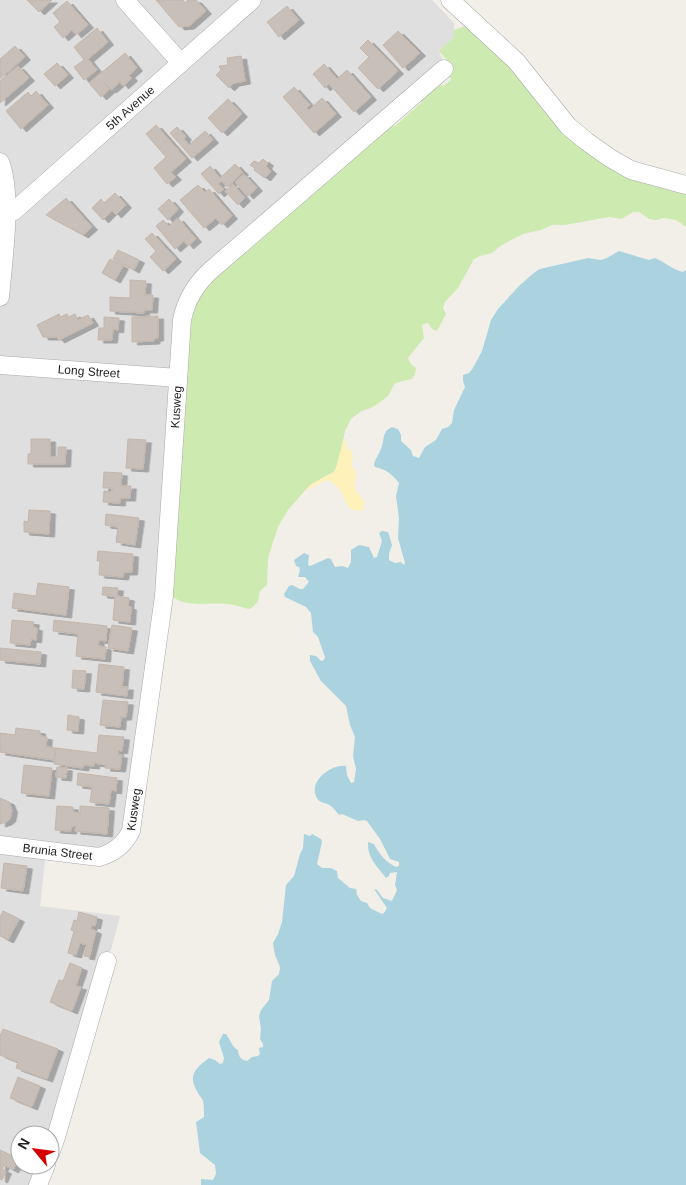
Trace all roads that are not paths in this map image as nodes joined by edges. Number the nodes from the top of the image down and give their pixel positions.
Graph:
1 (126, 0) edge
2 (252, 0) edge
3 (450, 0) edge
4 (181, 63) junction
5 (444, 69) dead end
6 (0, 162) edge
7 (686, 185) edge
8 (6, 214) junction
9 (0, 297) edge
10 (0, 365) edge
11 (178, 378) junction
12 (0, 845) edge
13 (112, 852) joint
14 (108, 960) dead end
15 (60, 1125) edge

1 - 4 street
2 - 4 street, 5th Avenue
3 - 7 street
4 - 8 street, 5th Avenue
5 - 11 street, Kusweg
6 - 8 street
8 - 9 street
10 - 11 street, Long Street
11 - 13 street, Kusweg
12 - 13 street, Brunia Street
14 - 15 street

